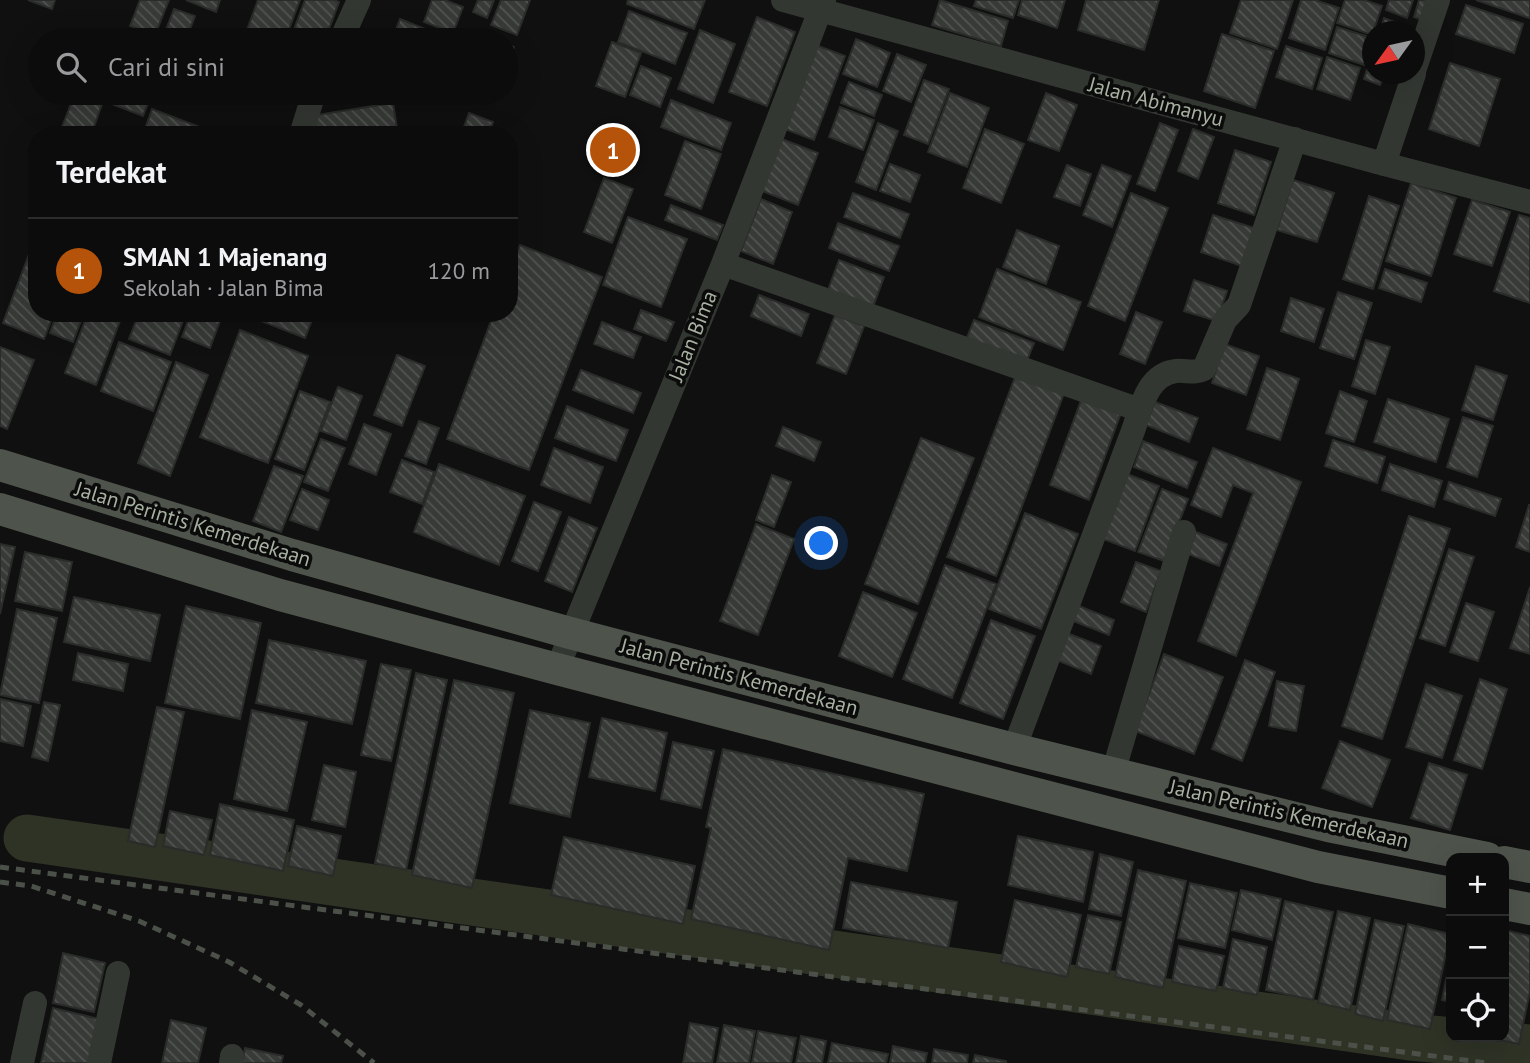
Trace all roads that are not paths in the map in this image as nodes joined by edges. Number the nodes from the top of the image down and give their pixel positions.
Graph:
1 (359, 0) edge
2 (783, 0) edge
3 (1438, 0) edge
4 (822, 5) edge
5 (346, 28) edge
6 (1425, 39) edge
7 (1410, 84) edge
8 (310, 105) edge
9 (304, 126) edge
10 (1295, 139) junction
11 (1384, 164) junction
12 (1530, 202) edge
13 (723, 264) junction
14 (1132, 407) junction
15 (0, 466) edge
16 (0, 509) edge
17 (1184, 532) dead end
18 (570, 633) junction
19 (557, 669) junction
20 (1014, 749) junction
21 (1113, 773) junction
22 (1328, 825) junction
23 (1462, 853) edge
24 (1509, 863) edge
25 (1318, 867) junction
26 (1530, 867) edge
27 (1446, 893) edge
28 (1509, 905) edge
29 (1530, 909) edge
30 (118, 973) dead end
31 (35, 1003) dead end
32 (22, 1063) edge
33 (99, 1063) edge

1 - 5 street
2 - 4 street, Jalan Abimanyu
3 - 6 street
4 - 10 street, Jalan Abimanyu
4 - 13 street, Jalan Bima
7 - 11 street
8 - 9 street
10 - 11 street, Jalan Abimanyu
10 - 14 street
11 - 12 street, Jalan Abimanyu
13 - 14 street
13 - 18 street, Jalan Bima
14 - 20 street
15 - 18 main road, Jalan Perintis Kemerdekaan
16 - 19 main road, Jalan Perintis Kemerdekaan
17 - 21 street
18 - 19 street, Jalan Bima
18 - 20 main road, Jalan Perintis Kemerdekaan
19 - 25 main road, Jalan Perintis Kemerdekaan
20 - 21 main road, Jalan Perintis Kemerdekaan
21 - 22 main road, Jalan Perintis Kemerdekaan
22 - 23 main road, Jalan Perintis Kemerdekaan
22 - 25 main road
24 - 26 main road
25 - 27 main road, Jalan Perintis Kemerdekaan
28 - 29 main road
30 - 33 street
31 - 32 street

